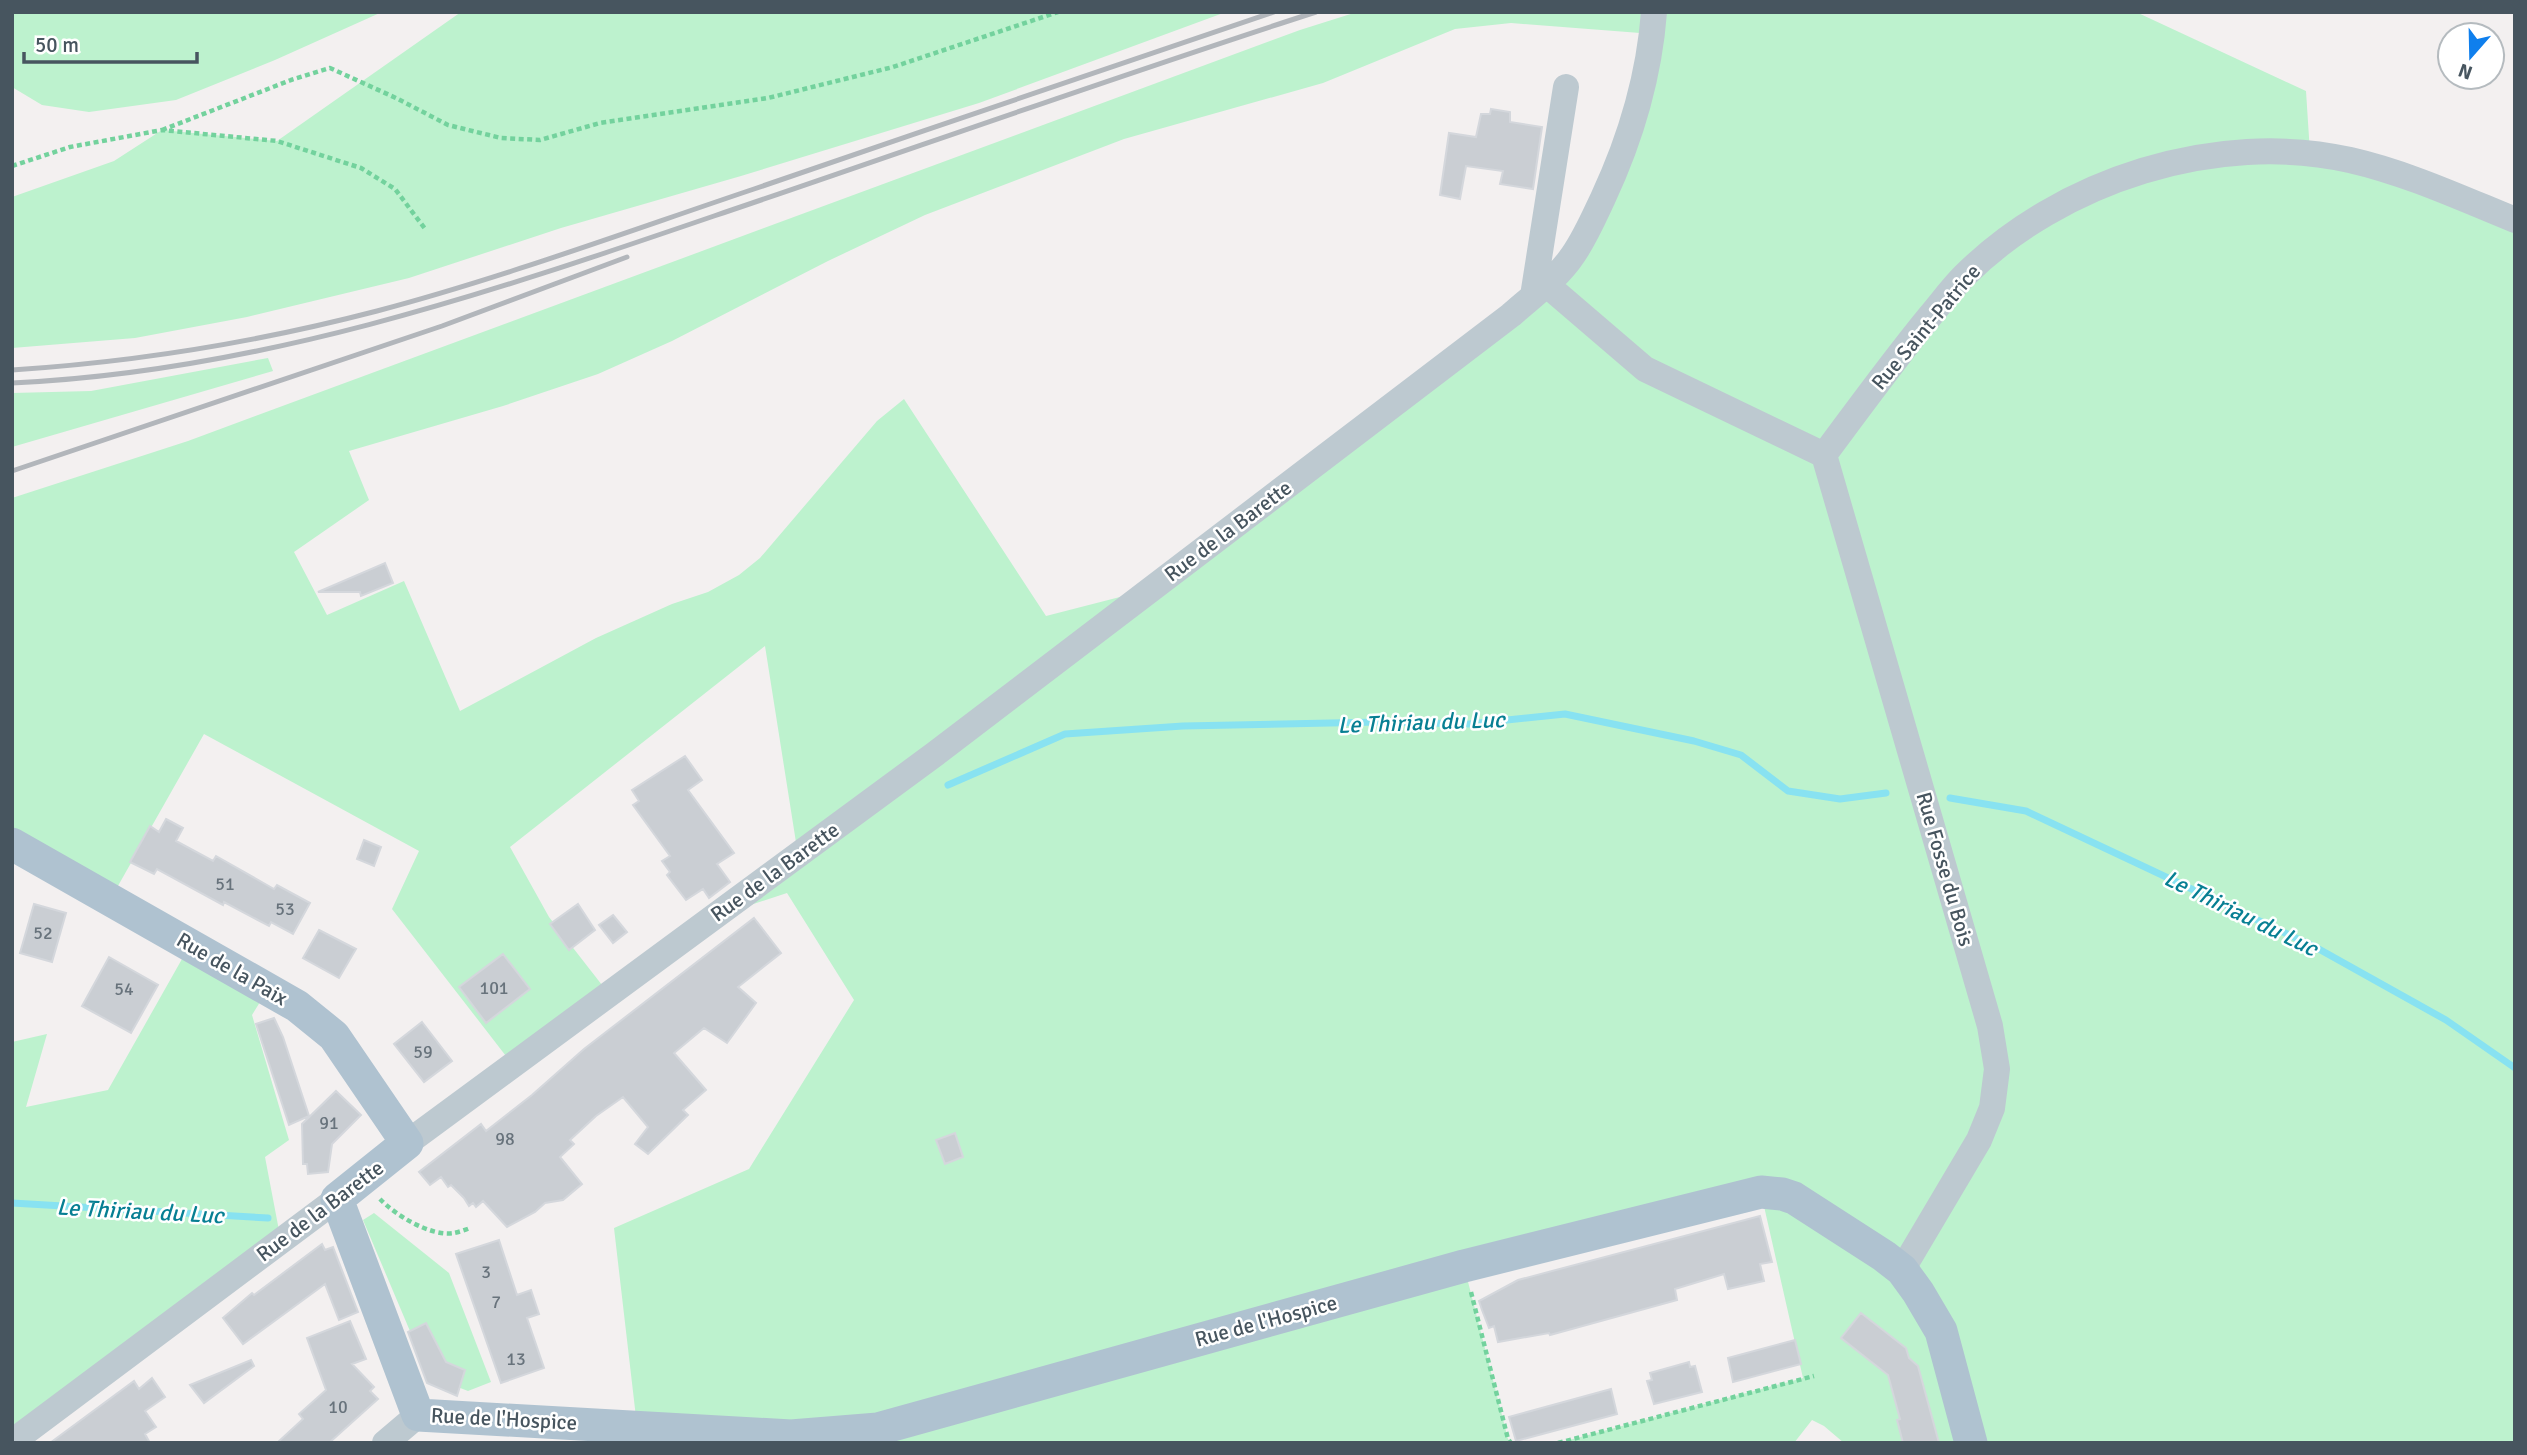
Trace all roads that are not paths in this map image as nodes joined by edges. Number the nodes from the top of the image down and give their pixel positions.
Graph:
1 (1654, 12) edge
2 (1566, 87) dead end
3 (2515, 220) edge
4 (1540, 291) junction
5 (1824, 455) junction
6 (12, 844) edge
7 (407, 1143) junction
8 (349, 1189) junction
9 (1902, 1270) junction
10 (418, 1415) junction
11 (12, 1442) edge
12 (385, 1443) edge
13 (1971, 1443) edge

1 - 4 street, Rue de la Barette
2 - 4 street
3 - 5 street, Rue Saint-Patrice
4 - 5 street
4 - 7 street, Rue de la Barette
5 - 9 street, Rue Fosse du Bois
6 - 7 main road, Rue de la Paix
7 - 8 main road, Rue de la Barette
8 - 10 main road
8 - 11 street, Rue de la Barette
9 - 10 main road, Rue de l'Hospice
9 - 13 main road, Rue de l'Hospice
10 - 12 street

